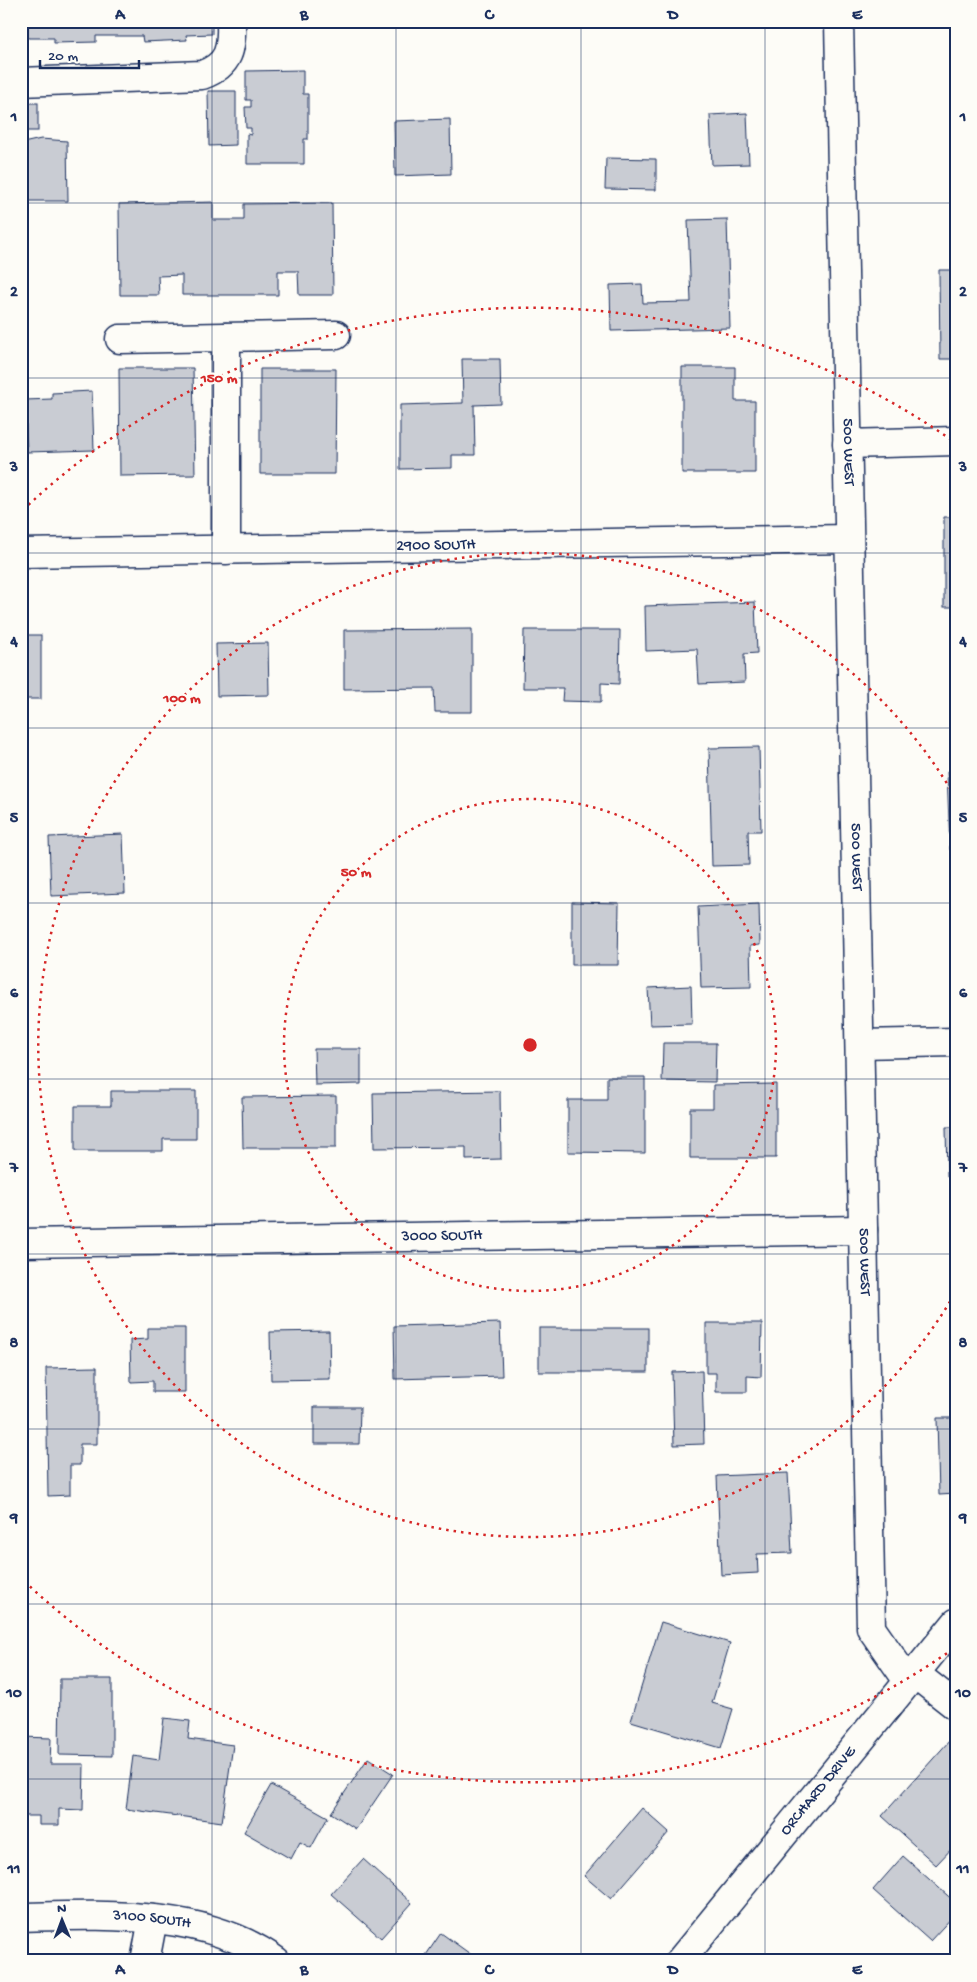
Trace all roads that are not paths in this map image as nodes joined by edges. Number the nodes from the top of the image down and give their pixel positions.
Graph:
1 (231, 21) edge
2 (839, 21) edge
3 (21, 82) edge
4 (336, 335) dead end
5 (226, 337) junction
6 (120, 339) dead end
7 (956, 441) edge
8 (847, 444) junction
9 (850, 539) junction
10 (226, 550) junction
11 (21, 553) edge
12 (956, 1042) edge
13 (860, 1044) junction
14 (863, 1230) junction
15 (21, 1244) edge
16 (956, 1623) edge
17 (911, 1677) junction
18 (956, 1706) edge
19 (21, 1917) edge
20 (153, 1919) junction
21 (145, 1961) edge
22 (276, 1961) edge
23 (680, 1961) edge

1 - 3 street
2 - 8 street, 500 WEST
4 - 5 street
5 - 6 street
5 - 10 street
7 - 8 street
8 - 9 street, 500 WEST
9 - 10 street, 2900 SOUTH
9 - 13 street, 500 WEST
10 - 11 street, 2900 SOUTH
12 - 13 street
13 - 14 street, 500 WEST
14 - 15 street, 3000 SOUTH
14 - 17 street, 500 WEST
16 - 17 street, ORCHARD DRIVE
17 - 18 street, 500 WEST
17 - 23 street, ORCHARD DRIVE
19 - 20 street, 3100 SOUTH
20 - 21 street
20 - 22 street, 3100 SOUTH

